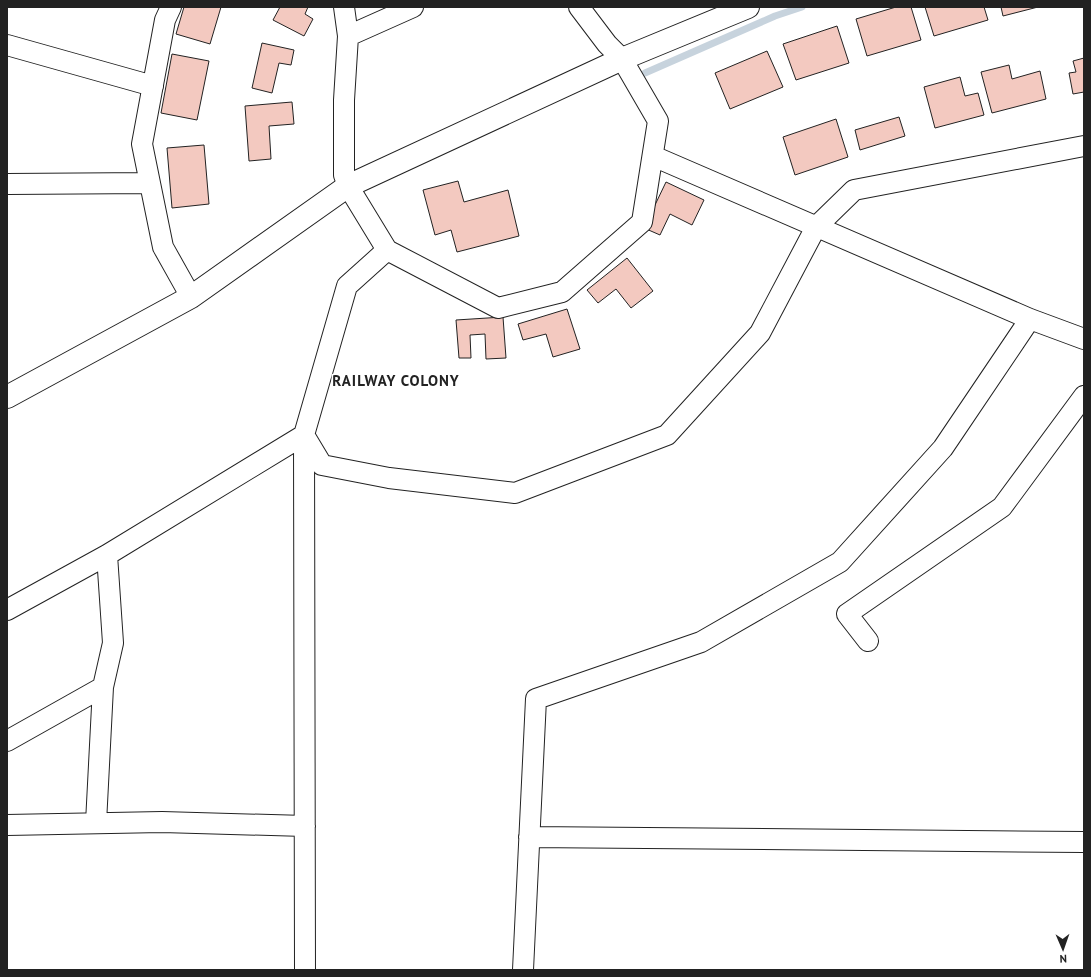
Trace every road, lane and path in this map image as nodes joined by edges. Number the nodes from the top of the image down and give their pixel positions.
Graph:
1 (171, 7) edge
2 (344, 7) edge
3 (413, 7) edge
4 (579, 7) edge
5 (748, 7) edge
6 (348, 36) junction
7 (7, 45) edge
8 (622, 59) junction
9 (153, 86) junction
10 (1084, 146) edge
11 (653, 156) junction
12 (150, 183) junction
13 (7, 184) edge
14 (348, 186) junction
15 (816, 227) junction
16 (387, 250) junction
17 (191, 297) junction
18 (1030, 319) junction
19 (1084, 339) edge
20 (1084, 396) edge
21 (7, 397) edge
22 (304, 435) junction
23 (107, 555) junction
24 (7, 610) edge
25 (868, 641) dead end
26 (103, 687) junction
27 (7, 741) edge
28 (96, 824) junction
29 (7, 825) edge
30 (305, 826) junction
31 (529, 837) junction
32 (1084, 842) edge
33 (305, 970) edge
34 (523, 970) edge

1 - 9 street
2 - 6 street
3 - 6 street
4 - 8 street
5 - 8 street
6 - 14 street
7 - 9 street
8 - 11 street
8 - 14 street
9 - 12 street
10 - 15 street
11 - 15 street
11 - 16 street
12 - 13 street
12 - 17 street
14 - 16 street
14 - 17 street
15 - 18 street
15 - 22 street
16 - 22 street
17 - 21 street
18 - 19 street
18 - 31 street
20 - 25 street
22 - 23 street
22 - 30 street
23 - 24 street
23 - 26 street
26 - 27 street
26 - 28 street
28 - 29 street
28 - 30 street
30 - 33 street
31 - 32 street
31 - 34 street

